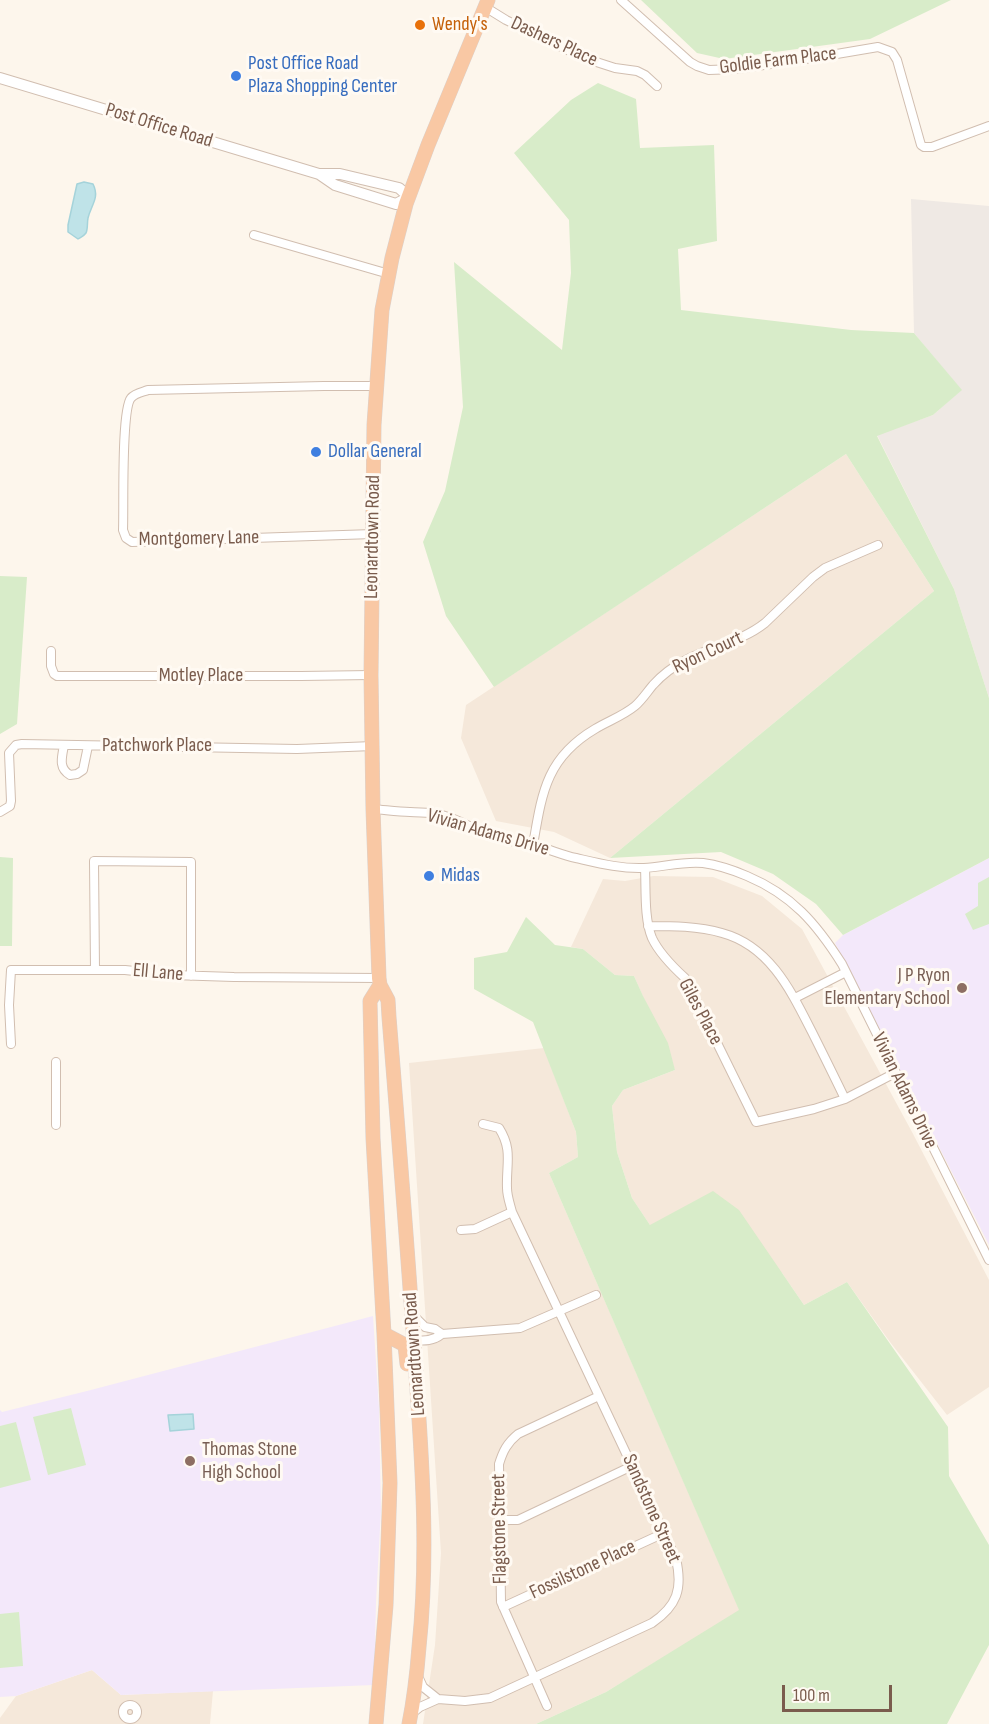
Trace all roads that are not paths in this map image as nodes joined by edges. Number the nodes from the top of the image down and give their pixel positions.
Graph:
1 (621, 0) edge
2 (487, 4) edge
3 (0, 78) edge
4 (657, 86) dead end
5 (989, 126) edge
6 (319, 174) junction
7 (409, 197) junction
8 (254, 235) dead end
9 (388, 274) junction
10 (376, 386) junction
11 (373, 534) junction
12 (878, 545) dead end
13 (51, 651) dead end
14 (371, 675) junction
15 (64, 745) junction
16 (88, 746) junction
17 (373, 746) junction
18 (374, 809) junction
19 (0, 812) edge
20 (533, 845) junction
21 (645, 868) junction
22 (648, 926) junction
23 (95, 970) junction
24 (846, 972) junction
25 (191, 976) junction
26 (380, 981) junction
27 (795, 998) junction
28 (11, 1044) dead end
29 (56, 1062) dead end
30 (895, 1073) junction
31 (845, 1099) junction
32 (483, 1124) dead end
33 (56, 1125) dead end
34 (512, 1212) junction
35 (461, 1230) dead end
36 (989, 1260) edge
37 (380, 1272) junction
38 (596, 1294) dead end
39 (559, 1311) junction
40 (413, 1315) junction
41 (384, 1334) junction
42 (442, 1334) junction
43 (414, 1340) junction
44 (599, 1396) junction
45 (421, 1438) junction
46 (632, 1466) junction
47 (499, 1521) junction
48 (664, 1533) junction
49 (503, 1607) junction
50 (417, 1673) junction
51 (535, 1677) junction
52 (438, 1699) junction
53 (548, 1706) dead end
54 (410, 1719) edge
55 (376, 1724) edge

1 - 5 street, Goldie Farm Place
2 - 4 street, Dashers Place
2 - 7 highway, Leonardtown Road
3 - 6 street, Post Office Road
6 - 7 street, Post Office Road
6 - 7 street, Post Office Road
7 - 9 highway, Leonardtown Road
8 - 9 street
9 - 10 highway, Leonardtown Road
10 - 11 highway, Leonardtown Road
10 - 11 street, Montgomery Lane
11 - 14 highway, Leonardtown Road
12 - 20 street, Ryon Court
13 - 14 street, Motley Place
14 - 17 highway, Leonardtown Road
15 - 16 street, Patchwork Place
15 - 16 street
15 - 19 street, Patchwork Place
16 - 17 street, Patchwork Place
17 - 18 highway, Leonardtown Road
18 - 20 street, Vivian Adams Drive
18 - 26 highway, Leonardtown Road
20 - 21 street, Vivian Adams Drive
21 - 22 street, Giles Place
21 - 24 street, Vivian Adams Drive
22 - 27 street
22 - 31 street, Giles Place
23 - 25 street, Ell Lane
23 - 25 street
23 - 28 street, Ell Lane
24 - 27 street
24 - 30 street, Vivian Adams Drive
25 - 26 street, Ell Lane
26 - 37 highway, Leonardtown Road
26 - 40 highway, Leonardtown Road
27 - 31 street
29 - 33 street
30 - 31 street
30 - 36 street, Vivian Adams Drive
32 - 34 street, Sandstone Street
34 - 35 street
34 - 39 street, Sandstone Street
37 - 41 highway, Leonardtown Road
37 - 43 highway
38 - 39 street
39 - 42 street
39 - 44 street, Sandstone Street
40 - 42 street
40 - 43 highway, Leonardtown Road
41 - 45 highway
41 - 55 highway, Leonardtown Road
42 - 43 street
43 - 45 highway, Leonardtown Road
44 - 46 street, Sandstone Street
44 - 47 street, Flagstone Street
45 - 50 highway, Leonardtown Road
46 - 47 street
46 - 48 street, Sandstone Street
47 - 49 street, Flagstone Street
48 - 49 street, Fossilstone Place
48 - 51 street, Sandstone Street
49 - 51 street, Flagstone Street
50 - 52 street
50 - 54 highway, Leonardtown Road
51 - 52 street, Sandstone Street
51 - 53 street, Flagstone Street
52 - 54 street

